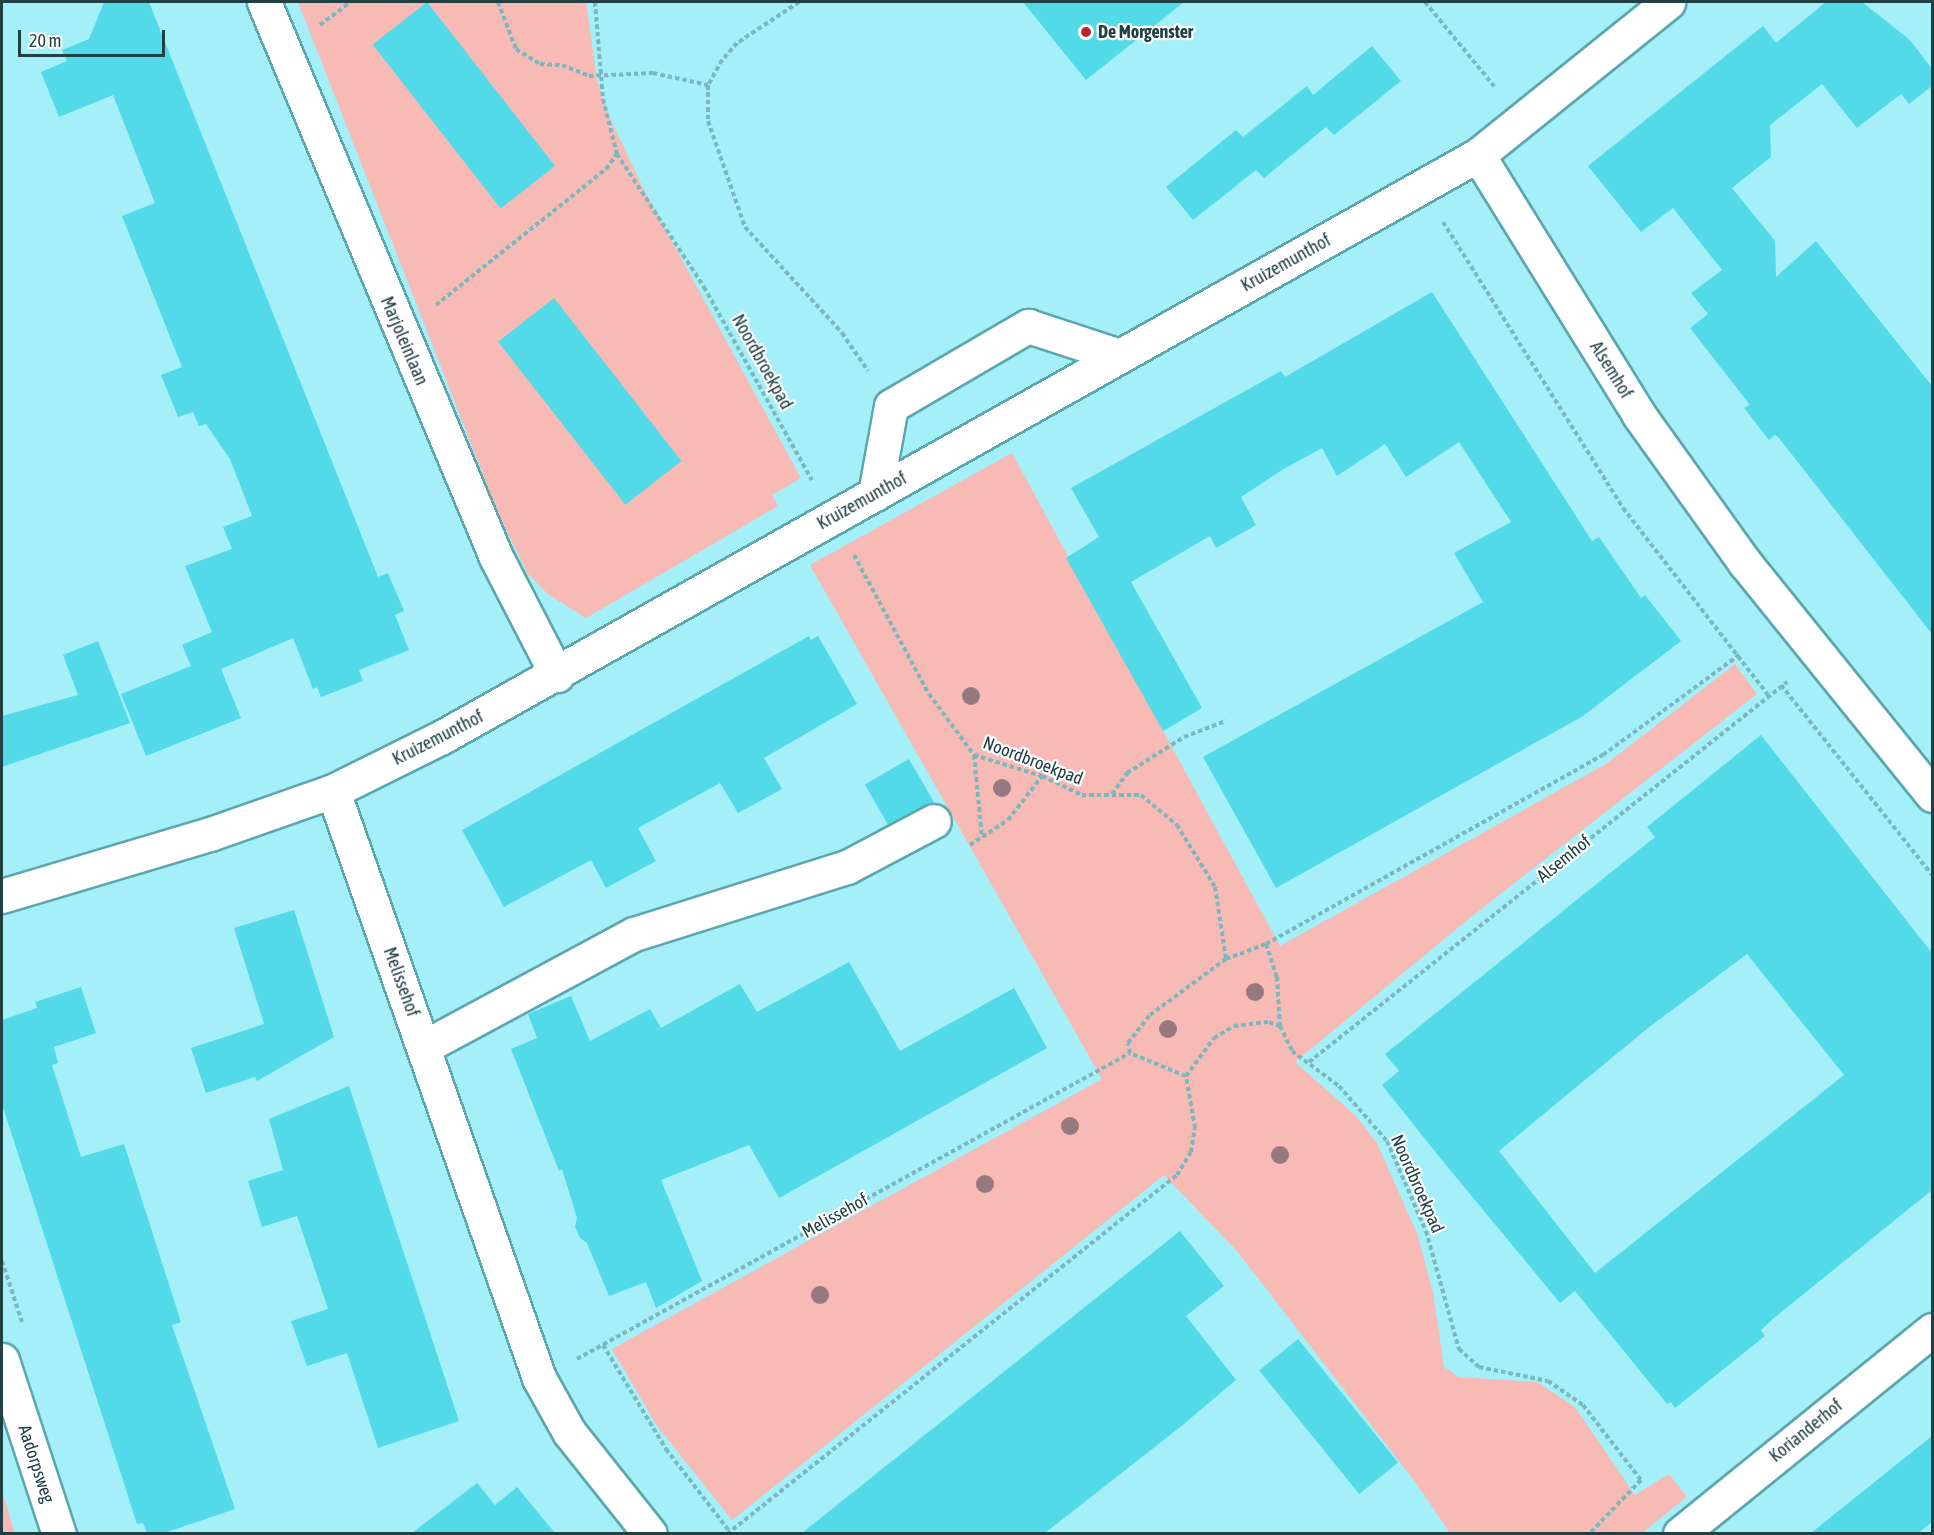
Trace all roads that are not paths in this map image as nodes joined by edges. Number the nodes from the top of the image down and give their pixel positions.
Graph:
1 (264, 2) edge
2 (1668, 2) edge
3 (1478, 155) junction
4 (1120, 356) junction
5 (875, 494) junction
6 (557, 675) junction
7 (333, 790) junction
8 (1932, 795) edge
9 (934, 821) road end
10 (2, 896) edge
11 (424, 1047) junction
12 (1932, 1330) edge
13 (2, 1360) edge
14 (59, 1533) edge
15 (650, 1533) edge
16 (1680, 1533) edge

1 - 6 street, Marjoleinlaan
2 - 3 street, Kruizemunthof
3 - 4 street, Kruizemunthof
3 - 8 street, Alsemhof
4 - 5 street, Kruizemunthof
4 - 5 street
5 - 6 street, Kruizemunthof
6 - 7 street, Kruizemunthof
7 - 10 street, Kruizemunthof
7 - 11 street, Melissehof
9 - 11 street
11 - 15 street, Melissehof
12 - 16 street, Korianderhof
13 - 14 street, Aadorpsweg

